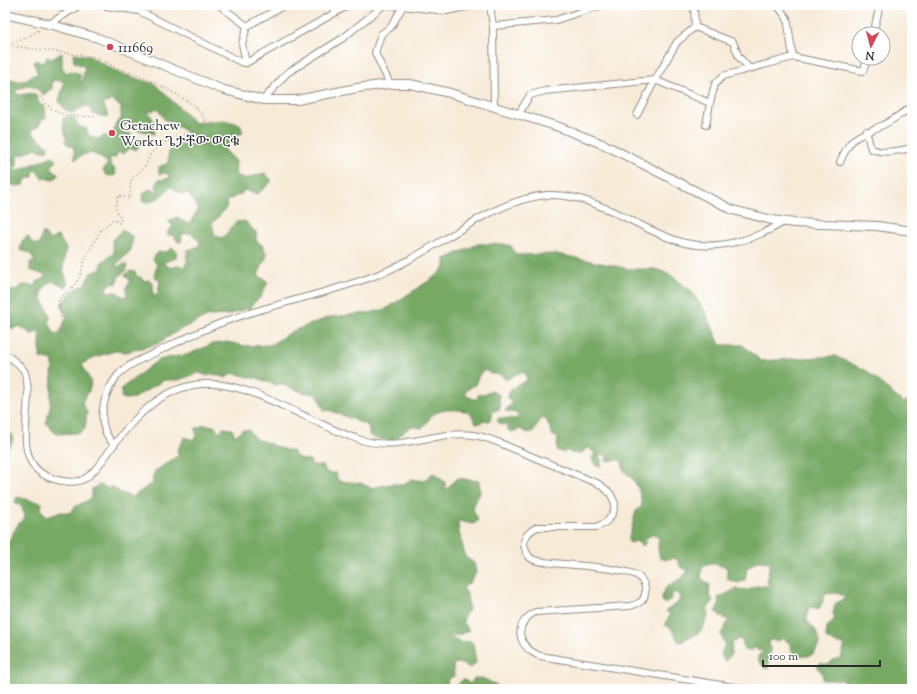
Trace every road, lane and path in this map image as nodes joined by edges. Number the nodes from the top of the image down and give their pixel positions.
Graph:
1 (55, 5) edge
2 (80, 5) edge
3 (100, 5) edge
4 (220, 5) edge
5 (285, 5) edge
6 (349, 5) edge
7 (384, 5) edge
8 (390, 5) edge
9 (476, 5) edge
10 (490, 5) edge
11 (602, 5) edge
12 (694, 5) edge
13 (777, 5) edge
14 (880, 5) edge
15 (403, 6) junction
16 (74, 9) junction
17 (5, 14) edge
18 (49, 24) junction
19 (247, 26) junction
20 (493, 26) junction
21 (875, 26) edge
22 (695, 27) junction
23 (5, 46) edge
24 (8, 46) junction
25 (793, 58) junction
26 (246, 63) junction
27 (866, 66) edge
28 (750, 69) junction
29 (655, 80) junction
30 (390, 84) junction
31 (263, 100) junction
32 (710, 103) junction
33 (5, 105) edge
34 (494, 107) junction
35 (912, 107) edge
36 (518, 115) junction
37 (637, 115) dead end
38 (96, 117) dead end
39 (706, 125) dead end
40 (866, 131) junction
41 (911, 148) edge
42 (840, 162) dead end
43 (784, 222) junction
44 (912, 231) edge
45 (5, 355) edge
46 (67, 356) dead end
47 (114, 445) junction
48 (746, 689) edge

1 - 16 street
2 - 16 street
3 - 26 street
4 - 19 street
5 - 19 street
6 - 26 street
7 - 31 street
8 - 15 street
9 - 15 street
10 - 20 street
11 - 20 street
12 - 22 street
13 - 25 street
14 - 21 street
15 - 30 street
16 - 18 street
17 - 18 street
18 - 24 path
18 - 31 street
19 - 26 street
20 - 34 street
22 - 28 street
22 - 29 street
23 - 24 path
24 - 46 path
25 - 27 street
25 - 28 street
28 - 32 street
29 - 32 street
29 - 36 street
29 - 37 street
30 - 31 street
30 - 34 street
32 - 39 street
33 - 38 path
34 - 36 street
35 - 40 street
36 - 43 street
40 - 41 street
40 - 42 street
43 - 44 street
43 - 47 street
45 - 47 street
47 - 48 street

